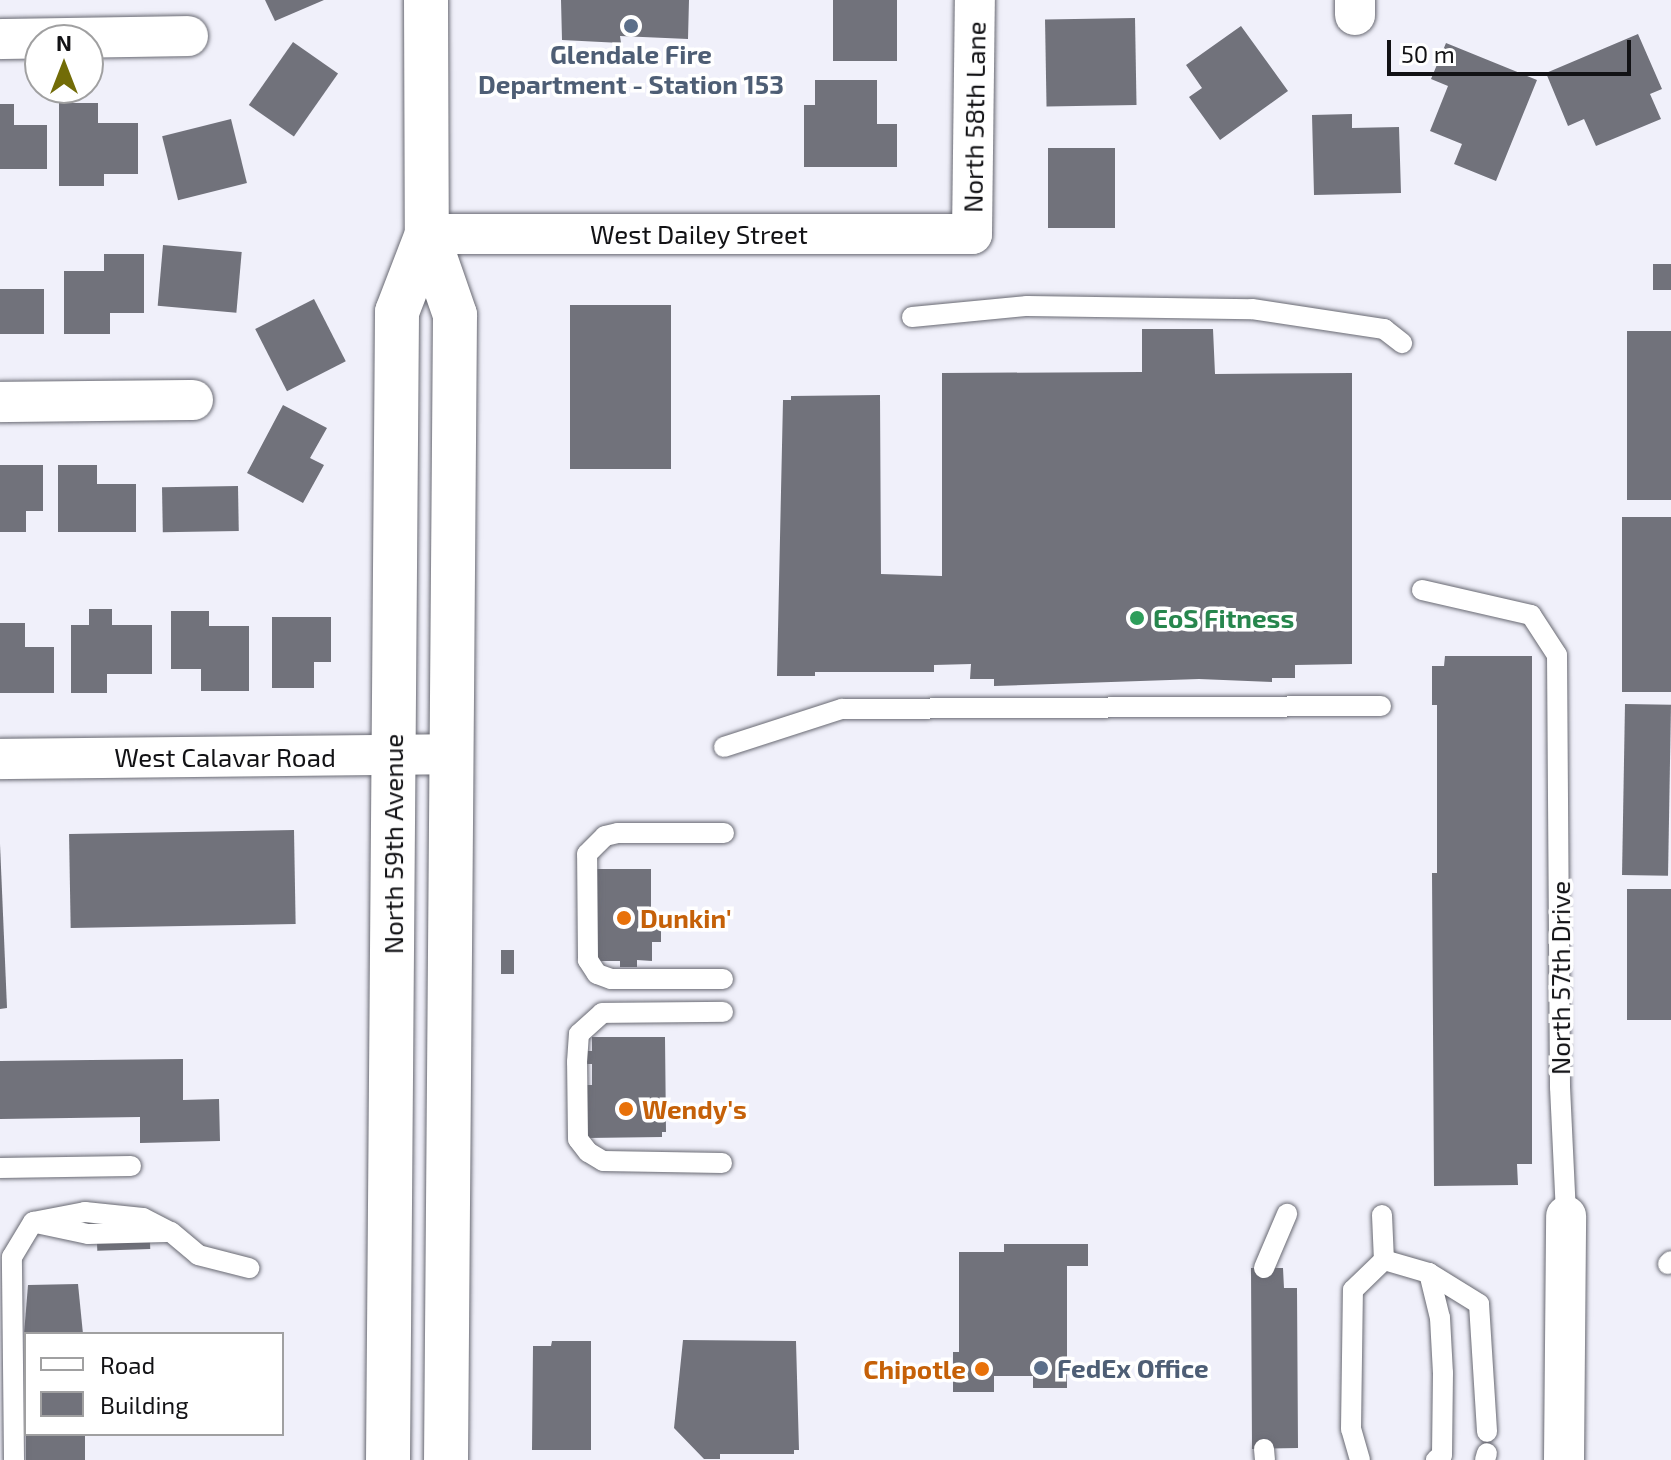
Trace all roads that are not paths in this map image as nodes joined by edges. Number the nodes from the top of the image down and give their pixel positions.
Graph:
1 (426, 0) edge
2 (975, 0) edge
3 (188, 36) dead end
4 (0, 39) edge
5 (427, 234) junction
6 (972, 234) joint
7 (912, 317) dead end
8 (1402, 343) dead end
9 (193, 400) dead end
10 (0, 402) edge
11 (1422, 590) dead end
12 (1381, 706) dead end
13 (724, 747) dead end
14 (450, 754) junction
15 (393, 755) junction
16 (0, 759) edge
17 (724, 833) dead end
18 (723, 979) dead end
19 (723, 1012) dead end
20 (391, 1062) junction
21 (722, 1163) dead end
22 (131, 1166) dead end
23 (0, 1168) edge
24 (448, 1209) junction
25 (1287, 1214) dead end
26 (1382, 1215) dead end
27 (1566, 1216) joint
28 (1384, 1260) junction
29 (249, 1268) dead end
30 (1264, 1268) dead end
31 (1429, 1273) junction
32 (1487, 1432) dead end
33 (14, 1460) edge
34 (388, 1460) edge
35 (446, 1460) edge
36 (1360, 1460) edge
37 (1436, 1460) edge
38 (1564, 1460) edge

1 - 5 main road, North 59th Avenue
2 - 6 street, North 58th Lane
3 - 4 street
5 - 6 street, West Dailey Street
5 - 14 main road, North 59th Avenue
5 - 15 main road, North 59th Avenue
7 - 8 lane
9 - 10 street
11 - 27 lane, North 57th Drive
12 - 13 lane
14 - 15 street, West Calavar Road
14 - 24 main road, North 59th Avenue
15 - 16 street, West Calavar Road
15 - 20 main road, North 59th Avenue
17 - 18 lane
19 - 21 lane
20 - 24 main road
20 - 34 main road, North 59th Avenue
22 - 23 lane
24 - 35 main road, North 59th Avenue
25 - 30 lane
26 - 28 lane
27 - 38 street, North 57th Drive
28 - 31 lane
28 - 36 lane
29 - 33 lane
31 - 32 lane
31 - 37 lane

